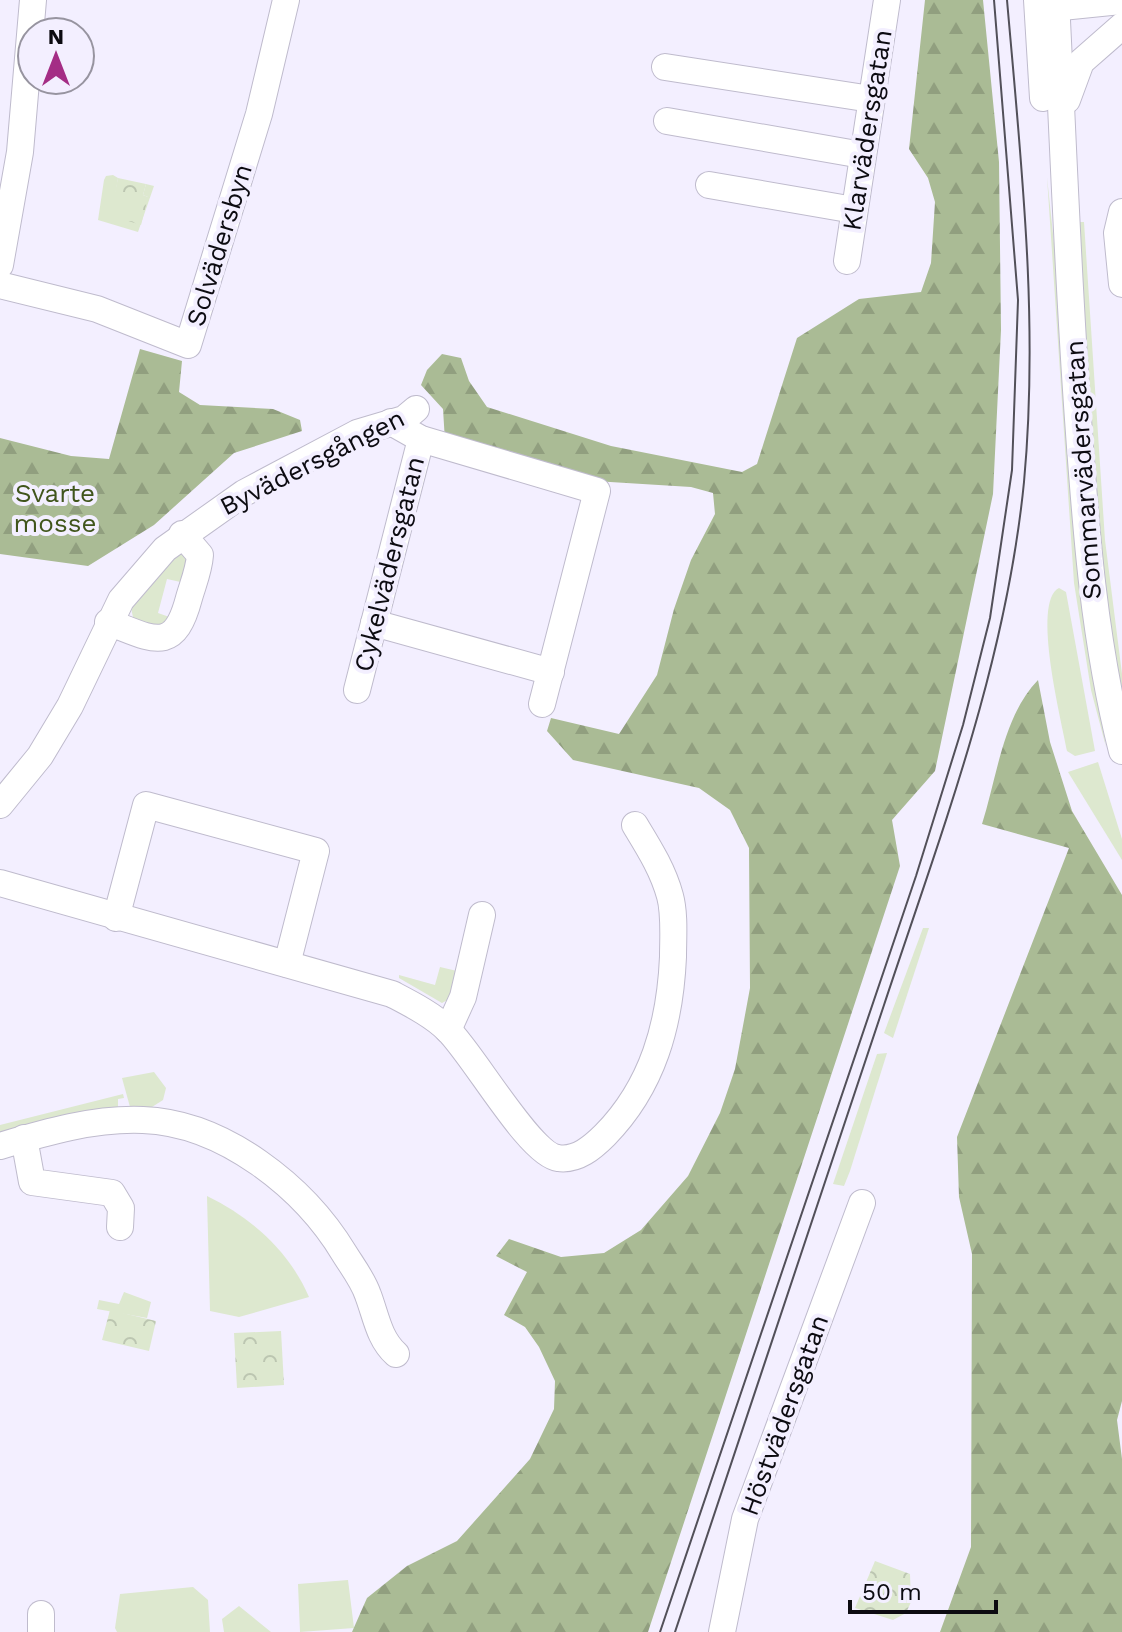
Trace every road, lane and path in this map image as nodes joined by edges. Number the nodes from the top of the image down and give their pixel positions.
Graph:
1 (33, 0) edge
2 (286, 0) edge
3 (887, 0) edge
4 (1120, 9) edge
5 (1047, 11) edge
6 (665, 67) dead end
7 (871, 99) junction
8 (667, 121) dead end
9 (1061, 123) junction
10 (862, 155) junction
11 (709, 185) dead end
12 (1063, 187) junction
13 (854, 210) junction
14 (1122, 212) edge
15 (847, 261) dead end
16 (0, 265) edge
17 (1122, 284) edge
18 (0, 285) edge
19 (416, 409) dead end
20 (391, 422) junction
21 (421, 439) junction
22 (182, 534) junction
23 (108, 622) junction
24 (374, 623) junction
25 (551, 672) junction
26 (357, 690) dead end
27 (542, 704) dead end
28 (1122, 751) edge
29 (0, 805) edge
30 (635, 825) dead end
31 (0, 883) edge
32 (482, 915) dead end
33 (116, 918) junction
34 (287, 964) junction
35 (448, 1030) junction
36 (12, 1142) edge
37 (862, 1203) dead end
38 (120, 1227) dead end
39 (396, 1354) dead end
40 (722, 1632) edge

1 - 16 street
2 - 18 street, Solvädersbyn
3 - 7 street, Klarvädersgatan
4 - 5 street
4 - 9 street
5 - 9 street, Sommarvädersgatan
5 - 12 street, Sommarvädersgatan
6 - 7 street
7 - 10 street, Klarvädersgatan
8 - 10 street
9 - 12 street, Sommarvädersgatan
10 - 13 street, Klarvädersgatan
11 - 13 street
12 - 28 street, Sommarvädersgatan
13 - 15 street, Klarvädersgatan
14 - 17 street
19 - 20 street, Byvädersgången
20 - 21 street, Cykelvädersgatan
20 - 22 street, Byvädersgången
21 - 24 street, Cykelvädersgatan
21 - 25 street, Cykelvädersgatan
22 - 23 street, Byvädersgången
22 - 23 street
23 - 29 street, Byvädersgången
24 - 25 street
24 - 26 street, Cykelvädersgatan
25 - 27 street, Cykelvädersgatan
30 - 35 street
31 - 33 street
32 - 35 street
33 - 34 street
33 - 34 street
34 - 35 street
36 - 38 street
36 - 39 street
37 - 40 street, Höstvädersgatan

